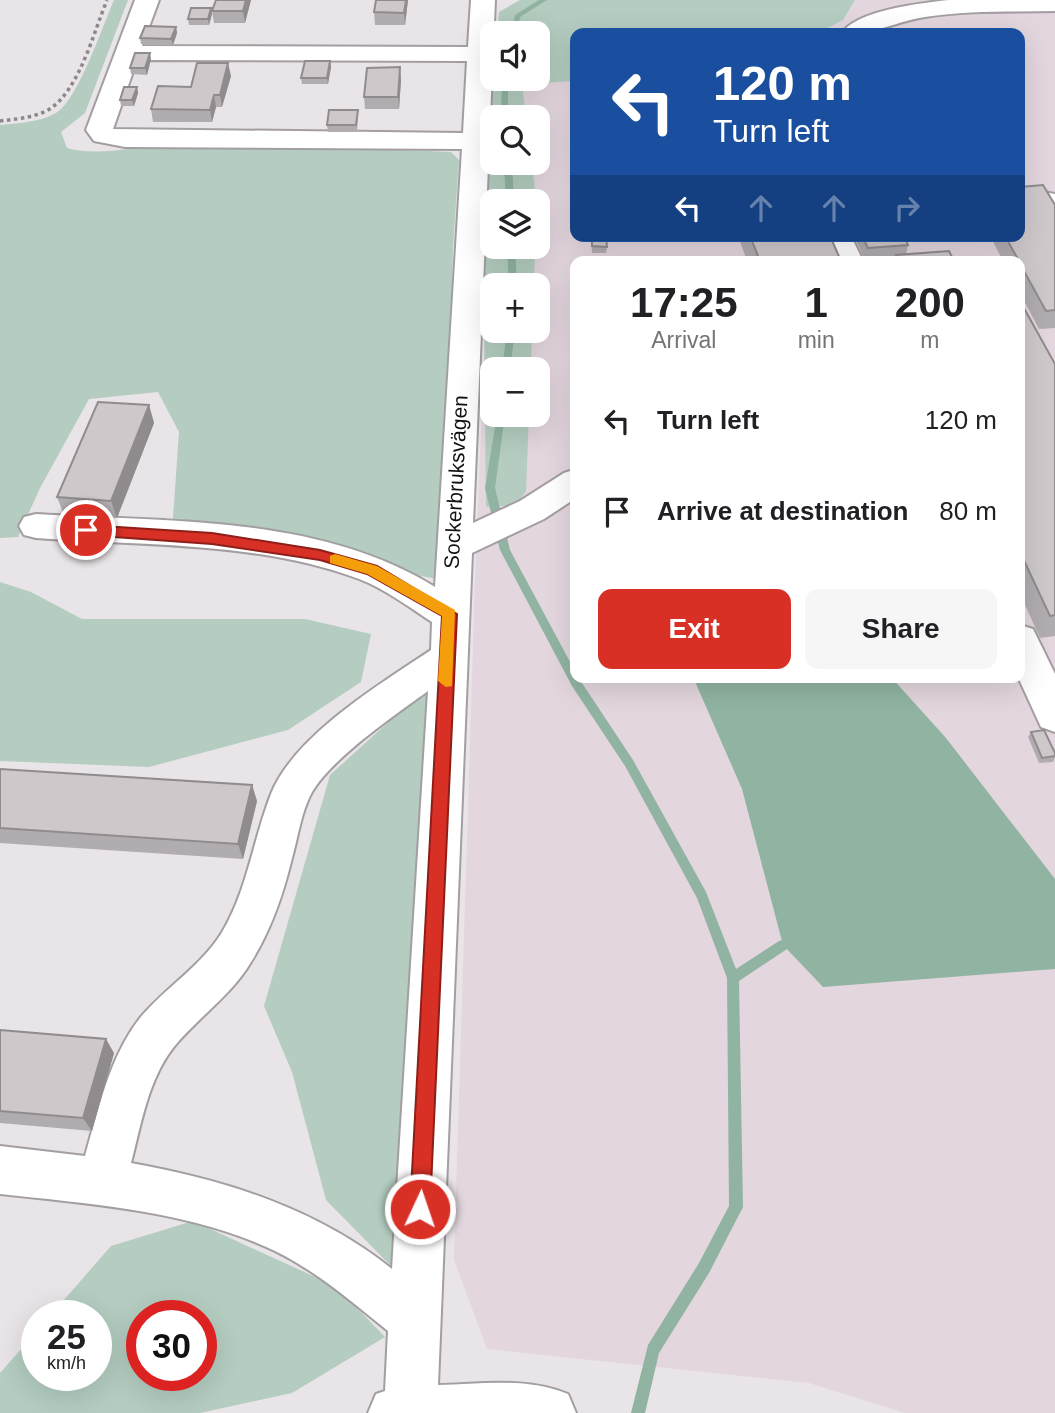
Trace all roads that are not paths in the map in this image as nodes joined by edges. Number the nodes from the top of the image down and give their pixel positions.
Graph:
1 (147, 0) edge
2 (483, 0) edge
3 (1055, 4) edge
4 (482, 21) edge
5 (862, 28) edge
6 (129, 53) junction
7 (480, 54) joint
8 (474, 141) junction
9 (1025, 197) edge
10 (1055, 202) edge
11 (570, 485) edge
12 (36, 526) dead end
13 (466, 541) junction
14 (449, 614) junction
15 (1025, 650) edge
16 (447, 658) junction
17 (1055, 716) edge
18 (0, 1170) edge
19 (102, 1183) junction
20 (414, 1319) junction
21 (402, 1412) edge
22 (539, 1412) edge

1 - 6 street
2 - 4 street, Sockerbruksvägen
3 - 5 street
6 - 7 street
6 - 8 street
7 - 8 street, Sockerbruksvägen
8 - 13 street, Sockerbruksvägen
9 - 10 street
11 - 13 street
12 - 14 street
13 - 14 street, Sockerbruksvägen
14 - 16 street, Sockerbruksvägen
15 - 17 street
16 - 19 street
16 - 20 street, Sockerbruksvägen
18 - 19 street
19 - 20 street
20 - 21 street, Sockerbruksvägen
21 - 22 street

